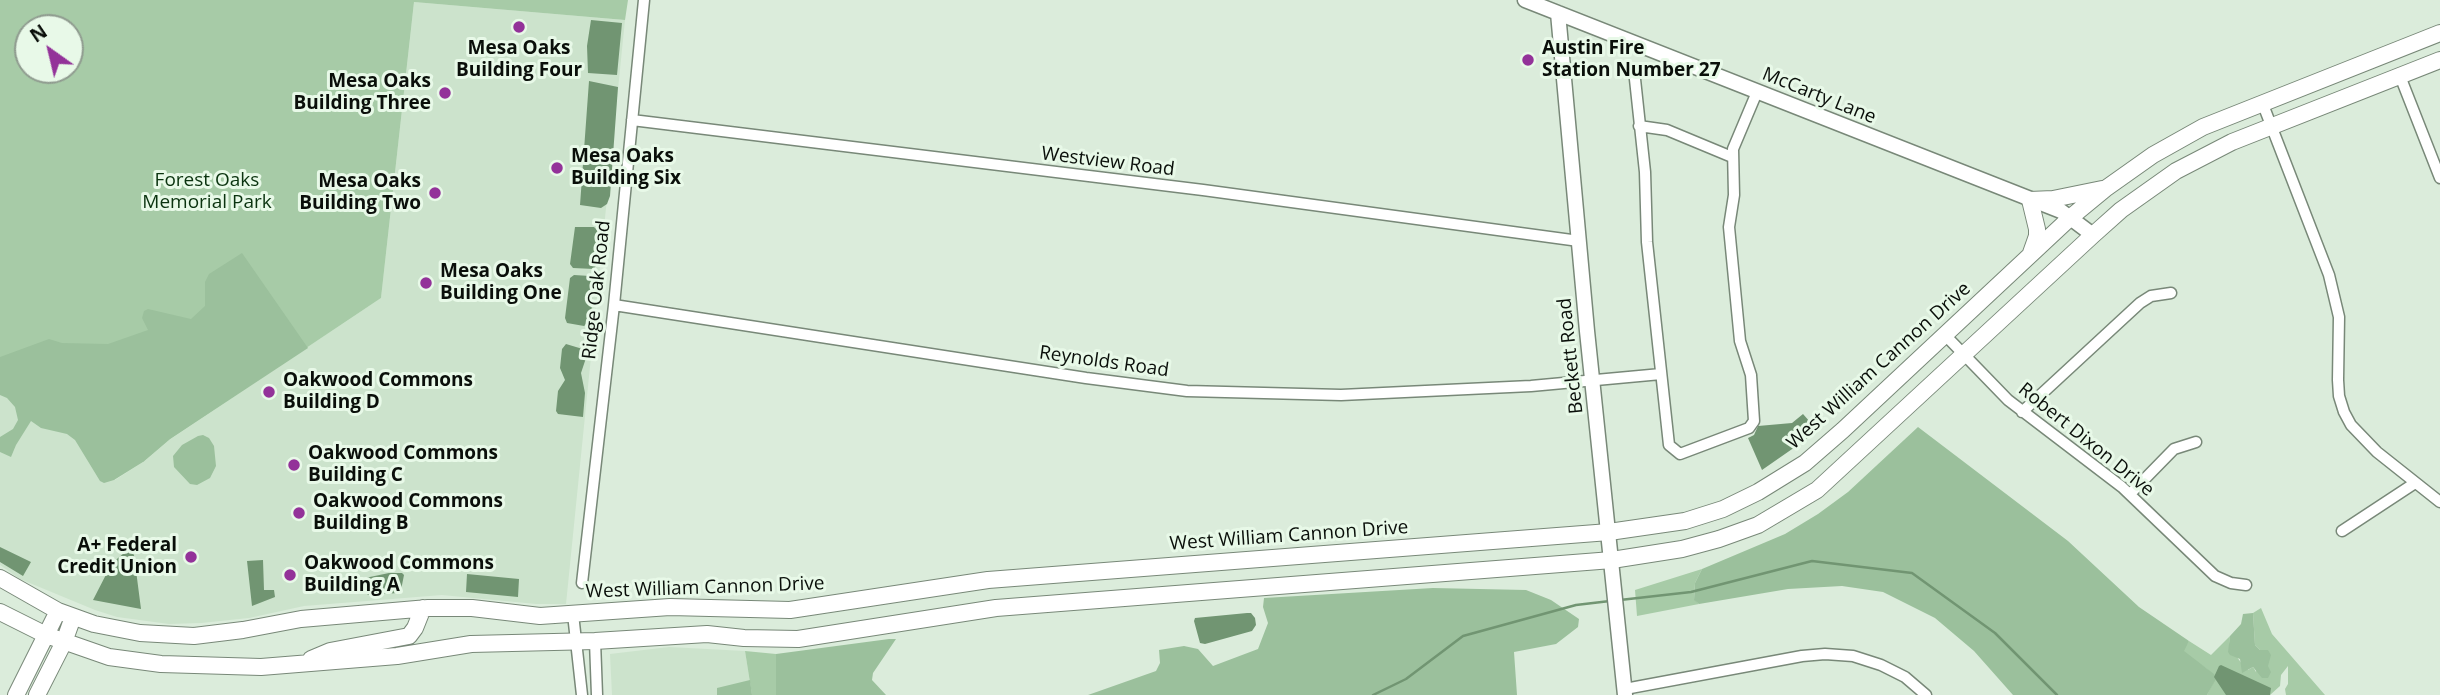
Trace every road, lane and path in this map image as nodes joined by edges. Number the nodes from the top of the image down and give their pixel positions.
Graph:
1 (643, 0) edge
2 (1525, 0) edge
3 (1558, 13) junction
4 (2440, 33) edge
5 (2440, 60) edge
6 (1634, 70) dead end
7 (2400, 76) junction
8 (1760, 93) junction
9 (2262, 102) junction
10 (632, 120) junction
11 (1639, 126) junction
12 (2272, 126) junction
13 (1732, 157) junction
14 (2440, 178) edge
15 (2105, 189) junction
16 (2031, 200) junction
17 (2071, 217) junction
18 (2093, 235) junction
19 (1579, 241) junction
20 (2027, 260) junction
21 (2171, 293) dead end
22 (614, 305) junction
23 (1945, 335) junction
24 (1964, 356) junction
25 (1661, 370) junction
26 (1594, 381) junction
27 (2022, 412) junction
28 (2196, 442) dead end
29 (2415, 483) junction
30 (2130, 494) junction
31 (2440, 502) edge
32 (2342, 531) dead end
33 (1609, 532) junction
34 (1612, 560) junction
35 (0, 578) edge
36 (582, 583) dead end
37 (2246, 585) dead end
38 (423, 608) junction
39 (0, 612) edge
40 (66, 614) junction
41 (573, 614) junction
42 (46, 635) junction
43 (64, 642) junction
44 (575, 642) junction
45 (595, 642) junction
46 (299, 664) junction
47 (1625, 692) edge
48 (16, 695) edge
49 (37, 695) edge
50 (582, 695) edge
51 (597, 695) edge
52 (1926, 695) edge

1 - 10 street, Ridge Oak Road
2 - 3 street, McCarty Lane
3 - 8 street, McCarty Lane
3 - 19 street, Beckett Road
4 - 9 main road, West William Cannon Drive
5 - 7 main road
6 - 11 street
7 - 12 main road
7 - 14 street
8 - 13 street
8 - 16 street, McCarty Lane
9 - 12 street
9 - 15 main road, West William Cannon Drive
10 - 19 street, Westview Road
10 - 22 street, Ridge Oak Road
11 - 13 street
11 - 25 street
12 - 18 main road
12 - 29 street
13 - 25 street
15 - 16 main road
15 - 17 main road, West William Cannon Drive
16 - 17 street, McCarty Lane
16 - 20 main road
17 - 18 street, McCarty Lane
17 - 20 main road, West William Cannon Drive
18 - 24 main road
19 - 26 street, Beckett Road
20 - 23 main road, West William Cannon Drive
21 - 27 street
22 - 26 street, Reynolds Road
22 - 36 street, Ridge Oak Road
23 - 24 street, Robert Dixon Drive
23 - 33 main road, West William Cannon Drive
24 - 27 street, Robert Dixon Drive
24 - 34 main road
25 - 26 street, Reynolds Road
26 - 33 street, Beckett Road
27 - 30 street, Robert Dixon Drive
28 - 30 street
29 - 31 street
29 - 32 street
30 - 37 street, Robert Dixon Drive
33 - 34 street, Beckett Road
33 - 41 main road, West William Cannon Drive
34 - 45 main road
34 - 47 street, Beckett Road
35 - 40 main road, West William Cannon Drive
38 - 40 main road, West William Cannon Drive
38 - 41 main road, West William Cannon Drive
38 - 46 main road
39 - 42 main road
40 - 42 main road
40 - 43 main road
41 - 44 street
42 - 43 main road
42 - 48 main road
43 - 46 main road
43 - 49 main road
44 - 45 main road
44 - 46 main road
44 - 50 street
45 - 51 street
47 - 52 street

